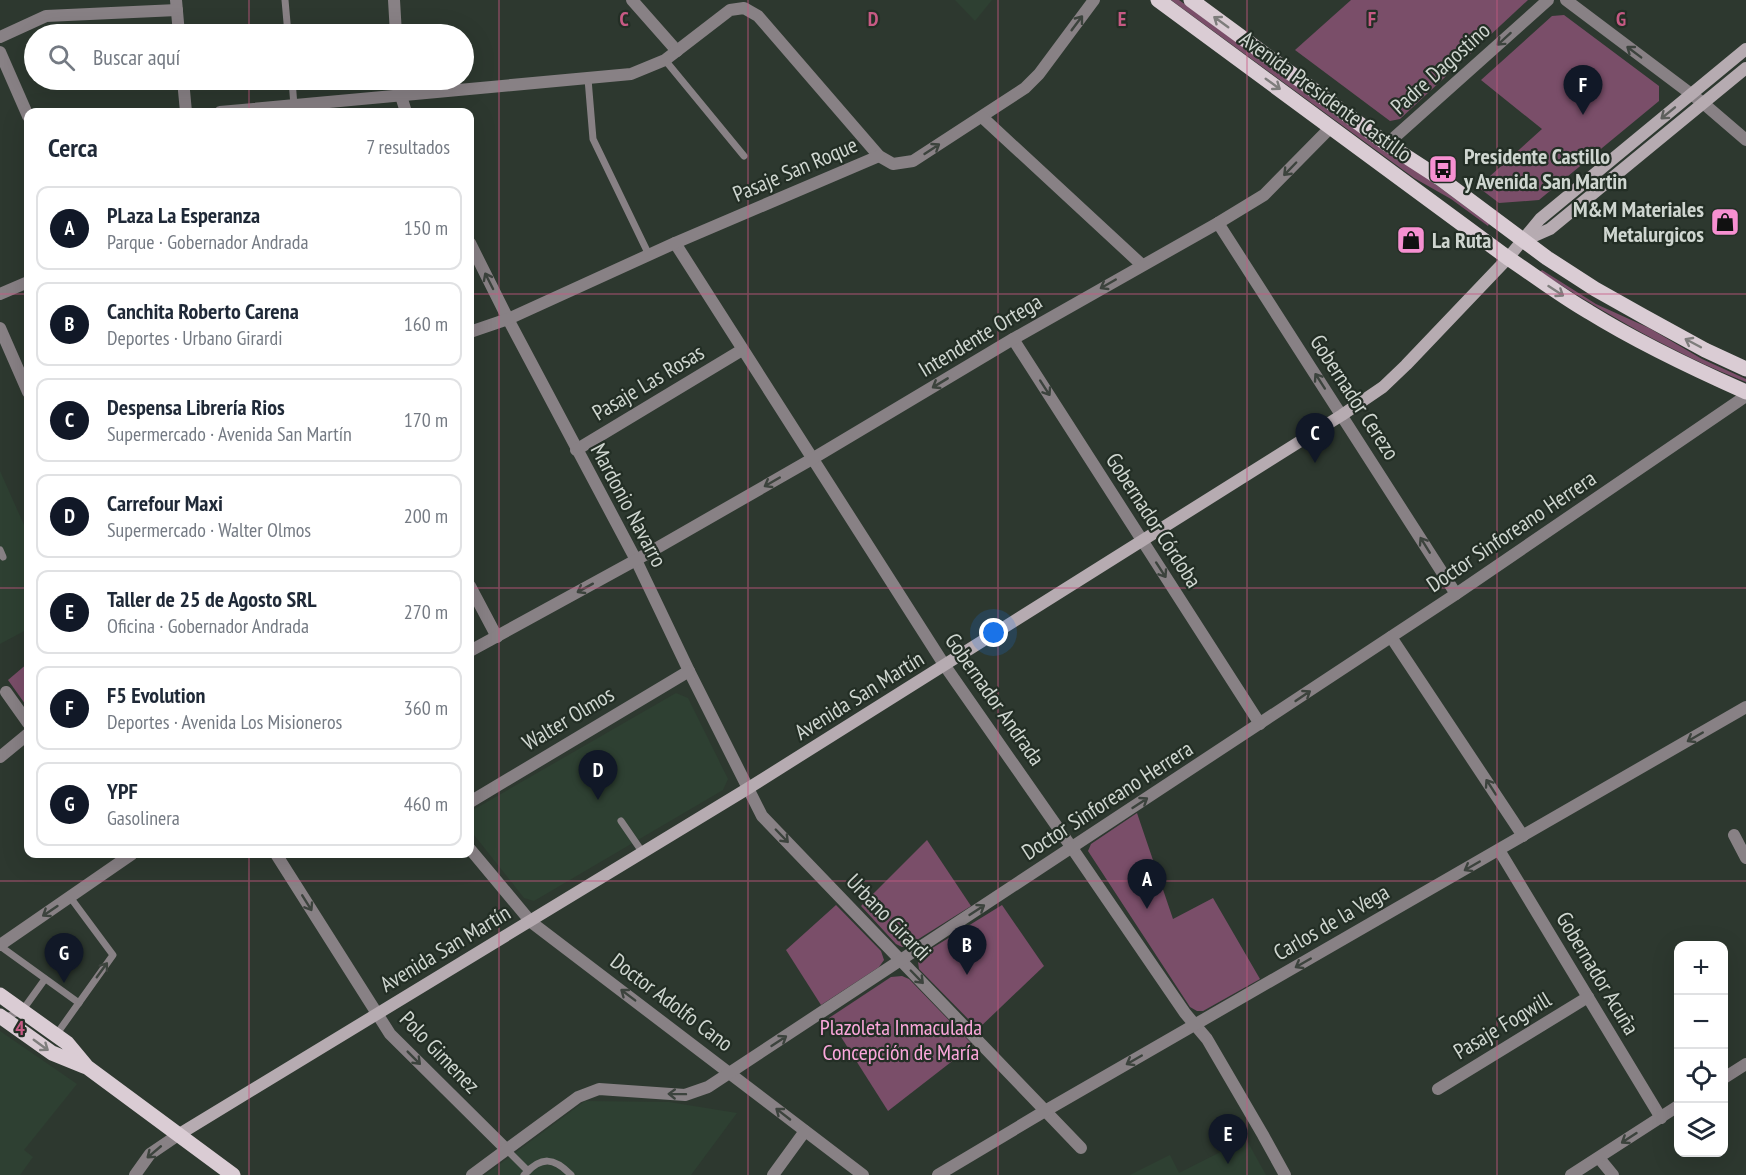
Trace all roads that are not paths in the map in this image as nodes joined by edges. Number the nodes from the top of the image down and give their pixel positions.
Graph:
1 (285, 0) edge
2 (394, 0) edge
3 (632, 0) edge
4 (1094, 0) edge
5 (1158, 0) edge
6 (1548, 0) edge
7 (1566, 0) edge
8 (1195, 1) edge
9 (176, 5) edge
10 (28, 24) edge
11 (178, 24) edge
12 (287, 24) edge
13 (395, 24) edge
14 (24, 26) edge
15 (0, 37) edge
16 (1746, 49) edge
17 (677, 51) junction
18 (0, 52) edge
19 (665, 60) junction
20 (1746, 68) edge
21 (588, 79) junction
22 (474, 89) edge
23 (184, 90) edge
24 (293, 90) edge
25 (401, 90) edge
26 (467, 90) edge
27 (1691, 94) junction
28 (401, 96) junction
29 (1703, 103) junction
30 (294, 106) junction
31 (24, 108) edge
32 (186, 108) edge
33 (269, 108) edge
34 (405, 108) edge
35 (982, 117) junction
36 (1331, 127) junction
37 (1746, 140) edge
38 (1387, 144) junction
39 (744, 156) dead end
40 (879, 156) junction
41 (1218, 222) junction
42 (1524, 240) junction
43 (675, 243) junction
44 (474, 251) edge
45 (650, 255) junction
46 (1508, 258) junction
47 (1142, 265) junction
48 (24, 284) edge
49 (0, 294) edge
50 (508, 319) junction
51 (0, 328) edge
52 (474, 331) edge
53 (1013, 339) junction
54 (742, 350) junction
55 (1746, 369) edge
56 (24, 383) edge
57 (1746, 394) edge
58 (1342, 415) junction
59 (576, 450) junction
60 (812, 459) junction
61 (1143, 541) junction
62 (636, 560) junction
63 (474, 594) edge
64 (1456, 594) junction
65 (497, 637) junction
66 (1391, 637) junction
67 (474, 649) edge
68 (945, 666) junction
69 (689, 671) junction
70 (6, 692) dead end
71 (1746, 708) edge
72 (24, 717) edge
73 (1260, 724) junction
74 (24, 737) edge
75 (0, 757) edge
76 (747, 789) junction
77 (474, 800) edge
78 (621, 821) dead end
79 (1734, 835) dead end
80 (1523, 836) junction
81 (1072, 848) junction
82 (1499, 850) junction
83 (643, 853) junction
84 (474, 854) edge
85 (123, 858) edge
86 (279, 858) edge
87 (1746, 858) edge
88 (70, 897) junction
89 (531, 922) junction
90 (0, 946) edge
91 (901, 960) junction
92 (45, 979) junction
93 (0, 995) edge
94 (1588, 997) junction
95 (79, 1003) junction
96 (22, 1011) junction
97 (377, 1013) junction
98 (1, 1017) edge
99 (1195, 1025) junction
100 (56, 1035) junction
101 (1746, 1064) edge
102 (87, 1067) junction
103 (730, 1073) junction
104 (1728, 1075) edge
105 (1438, 1089) dead end
106 (1674, 1110) edge
107 (1045, 1111) junction
108 (1661, 1118) junction
109 (805, 1131) junction
110 (178, 1135) junction
111 (1081, 1148) dead end
112 (506, 1149) junction
113 (1599, 1158) junction
114 (526, 1173) edge
115 (135, 1175) edge
116 (233, 1175) edge
117 (472, 1175) edge
118 (572, 1175) edge
119 (773, 1175) edge
120 (863, 1175) edge
121 (938, 1175) edge
122 (1285, 1175) edge
123 (1571, 1175) edge
124 (1613, 1175) edge

1 - 12 lane
2 - 13 street
3 - 17 street
35 -> 4 street, Pasaje San Roque
5 -> 36 main road, Avenida Presidente Castillo
6 -> 38 street, Padre Dagostino
27 -> 7 street
38 -> 8 main road, Avenida Presidente Castillo
9 - 10 street
9 - 11 street
14 - 15 street
16 - 27 main road, Avenida San Martín
17 - 19 street
17 - 40 street
18 - 31 street
19 - 21 street
19 - 39 lane
20 - 29 main road
21 - 22 street
21 - 45 lane
23 - 32 street
24 - 30 lane
25 - 28 street
26 - 28 street
27 - 29 street
27 -> 42 main road, Avenida San Martín
28 - 30 street
28 - 34 street
29 - 37 street
29 - 42 main road
30 - 33 street
40 -> 35 street, Pasaje San Roque
35 - 47 street
36 -> 41 street, Intendente Ortega
36 - 46 main road, Avenida Presidente Castillo
38 - 42 main road, Avenida Presidente Castillo
40 - 43 street, Pasaje San Roque
41 - 47 street, Intendente Ortega
58 -> 41 street, Gobernador Cerezo
42 - 46 main road, Avenida San Martín
55 -> 42 main road, Avenida Presidente Castillo
43 - 45 street, Pasaje San Roque
43 - 54 street, Gobernador Andrada
50 -> 44 street, Mardonio Navarro
45 - 50 street, Pasaje San Roque
46 -> 57 main road, Avenida Presidente Castillo
46 - 58 main road, Avenida San Martín
47 -> 53 street, Intendente Ortega
48 - 49 street
50 - 52 street, Pasaje San Roque
50 - 59 street, Mardonio Navarro
51 - 56 street
53 -> 60 street, Intendente Ortega
53 -> 61 street, Gobernador Córdoba
54 - 59 street, Pasaje Las Rosas
54 - 60 street, Gobernador Andrada
57 - 64 street, Doctor Sinforeano Herrera
58 - 61 main road, Avenida San Martín
64 -> 58 street, Gobernador Cerezo
59 - 62 street, Mardonio Navarro
60 -> 62 street, Intendente Ortega
60 - 68 street, Gobernador Andrada
61 - 68 main road, Avenida San Martín
61 -> 73 street, Gobernador Córdoba
62 -> 65 street, Intendente Ortega
62 - 69 street, Mardonio Navarro
63 - 65 street
64 - 66 street, Doctor Sinforeano Herrera
65 - 67 street, Intendente Ortega
73 -> 66 street, Doctor Sinforeano Herrera
80 -> 66 street
68 - 76 main road, Avenida San Martín
68 - 81 street, Gobernador Andrada
69 - 76 street, Mardonio Navarro
69 - 77 street, Walter Olmos
70 - 72 street
71 -> 80 street, Carlos de la Vega
81 -> 73 street, Doctor Sinforeano Herrera
74 - 75 street
76 - 83 main road, Avenida San Martín
76 -> 91 street, Urbano Girardi
78 - 83 lane
79 - 87 street
80 - 82 street, Carlos de la Vega
91 -> 81 street, Doctor Sinforeano Herrera
81 - 99 street, Gobernador Andrada
82 - 94 street, Gobernador Acuña
82 -> 99 street, Carlos de la Vega
83 - 89 main road, Avenida San Martín
84 - 89 street, Doctor Adolfo Cano
85 - 88 street
86 -> 97 street, Polo Gimenez
88 -> 90 street
95 -> 88 lane
89 - 97 main road, Avenida San Martín
103 -> 89 street, Doctor Adolfo Cano
90 - 92 lane
103 -> 91 street, Doctor Sinforeano Herrera
91 -> 107 street, Urbano Girardi
92 - 95 lane
92 - 96 lane
93 - 96 main road
94 - 105 street, Pasaje Fogwill
94 - 108 street, Gobernador Acuña
95 - 100 lane
96 - 98 lane
96 - 100 main road
97 - 110 main road, Avenida San Martín
97 -> 112 street, Polo Gimenez
98 -> 102 main road
99 -> 107 street, Carlos de la Vega
99 - 122 street, Gobernador Andrada
100 - 102 main road
101 - 104 street
102 - 110 main road
109 -> 103 street, Doctor Adolfo Cano
103 -> 112 street, Doctor Sinforeano Herrera
106 - 108 street
107 - 111 street, Urbano Girardi
107 - 121 street, Carlos de la Vega
108 -> 113 street
109 - 119 street
109 - 120 street, Doctor Adolfo Cano
110 -> 115 street
110 - 116 main road
112 - 114 lane
112 - 117 street, Doctor Sinforeano Herrera
113 - 123 street
113 - 124 street
114 - 118 lane

